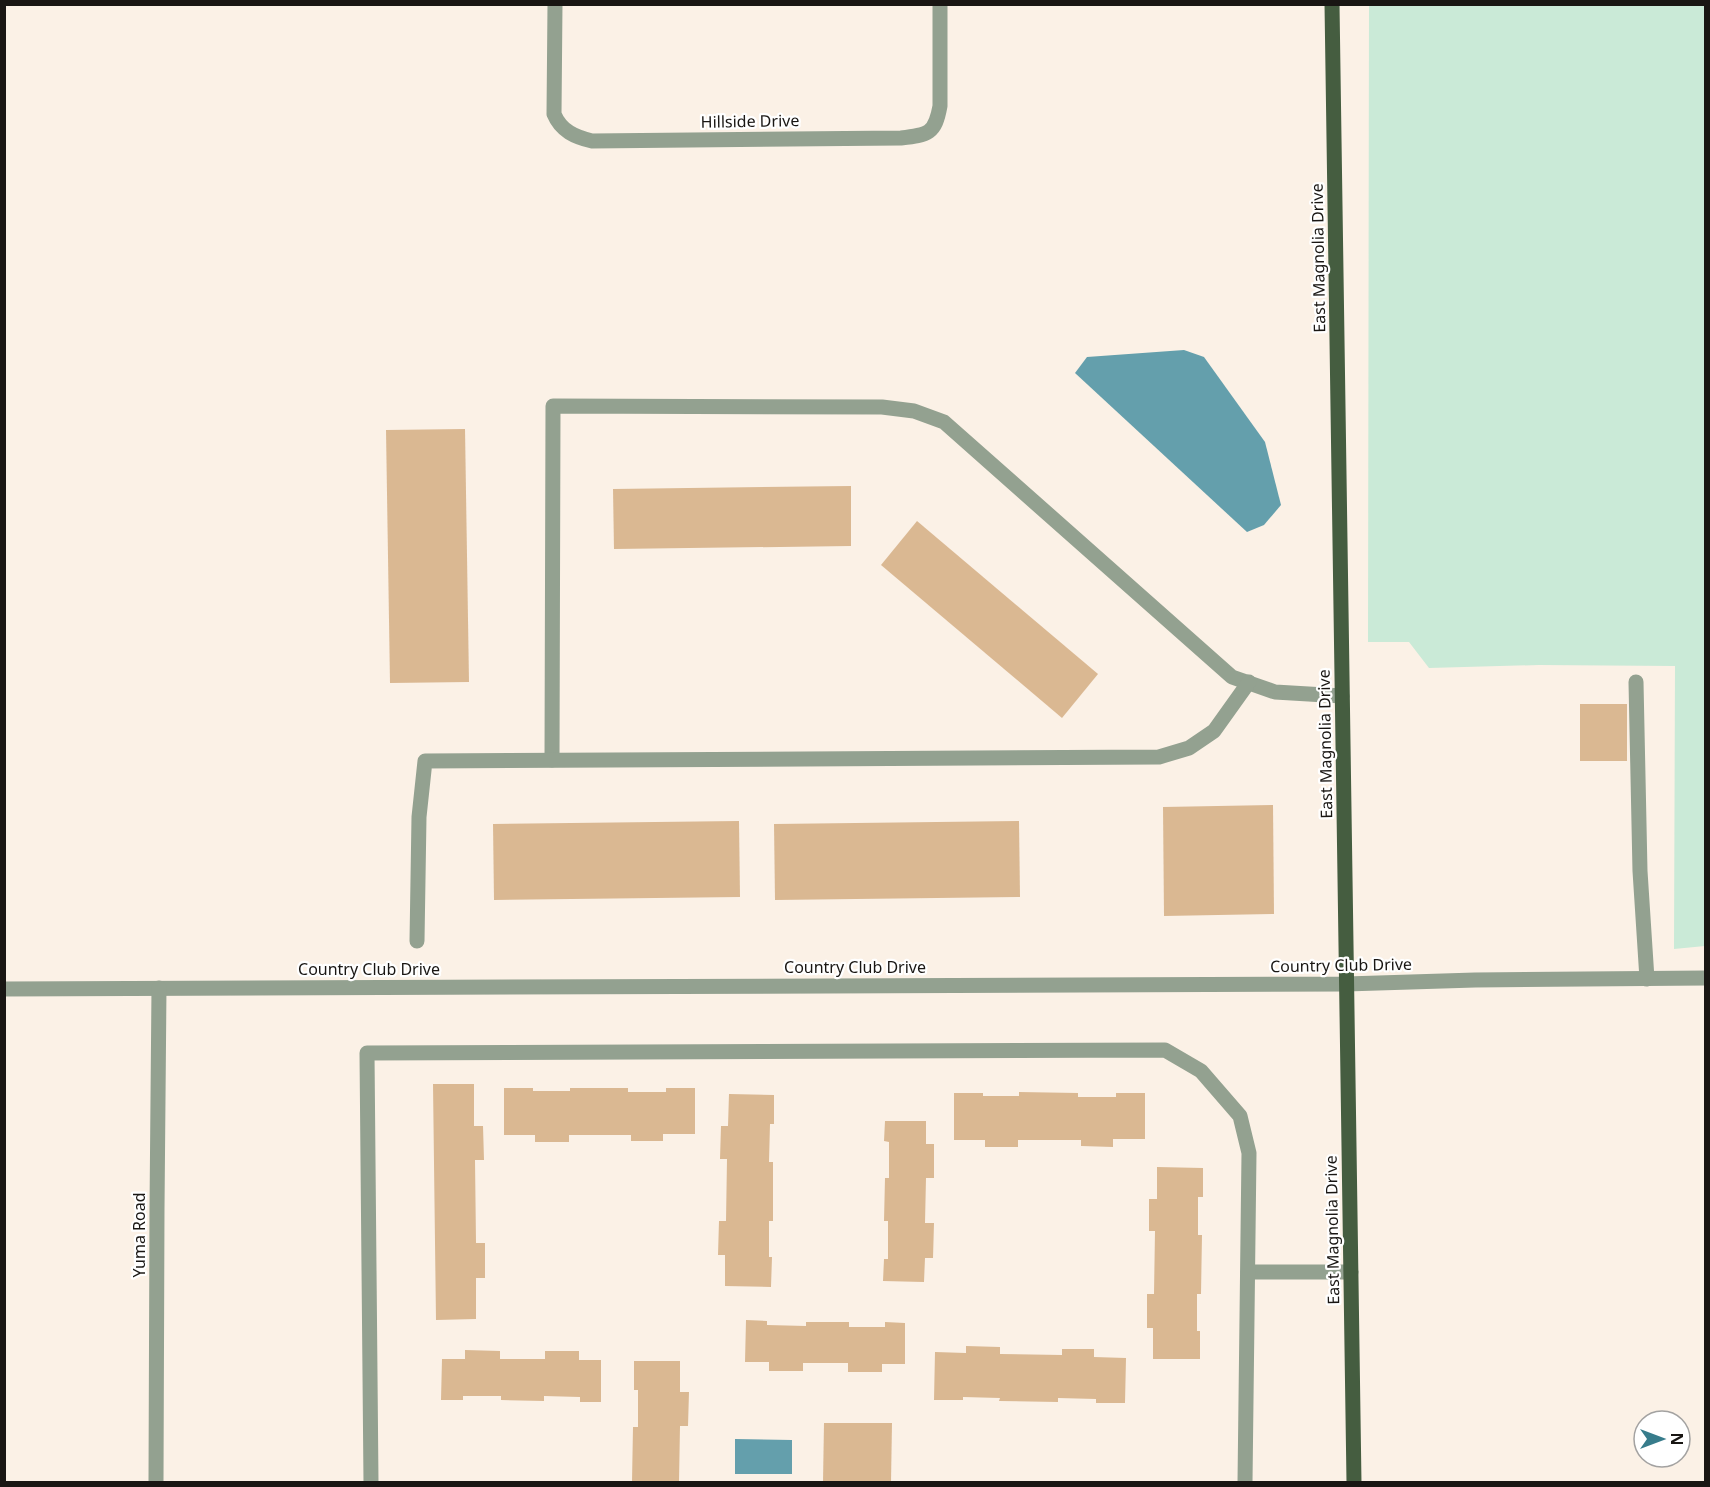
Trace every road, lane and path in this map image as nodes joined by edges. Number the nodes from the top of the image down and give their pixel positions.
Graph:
1 (555, 4) edge
2 (940, 4) edge
3 (1332, 4) edge
4 (1249, 682) junction
5 (1636, 682) dead end
6 (1342, 696) junction
7 (552, 760) junction
8 (417, 941) dead end
9 (1706, 978) edge
10 (1647, 979) junction
11 (1346, 984) junction
12 (159, 988) junction
13 (4, 989) edge
14 (1248, 1272) junction
15 (1351, 1272) junction
16 (156, 1482) edge
17 (371, 1482) edge
18 (1245, 1482) edge
19 (1354, 1482) edge

1 - 2 street, Hillside Drive
3 - 6 main road, East Magnolia Drive
4 - 6 street
4 - 7 street
4 - 7 street
5 - 10 street
6 - 11 main road, East Magnolia Drive
7 - 8 street
9 - 10 street, Country Club Drive
10 - 11 street, Country Club Drive
11 - 12 street, Country Club Drive
11 - 15 main road, East Magnolia Drive
12 - 13 street, Country Club Drive
12 - 16 street, Yuma Road
14 - 15 street
14 - 17 street
14 - 18 street
15 - 19 main road, East Magnolia Drive

